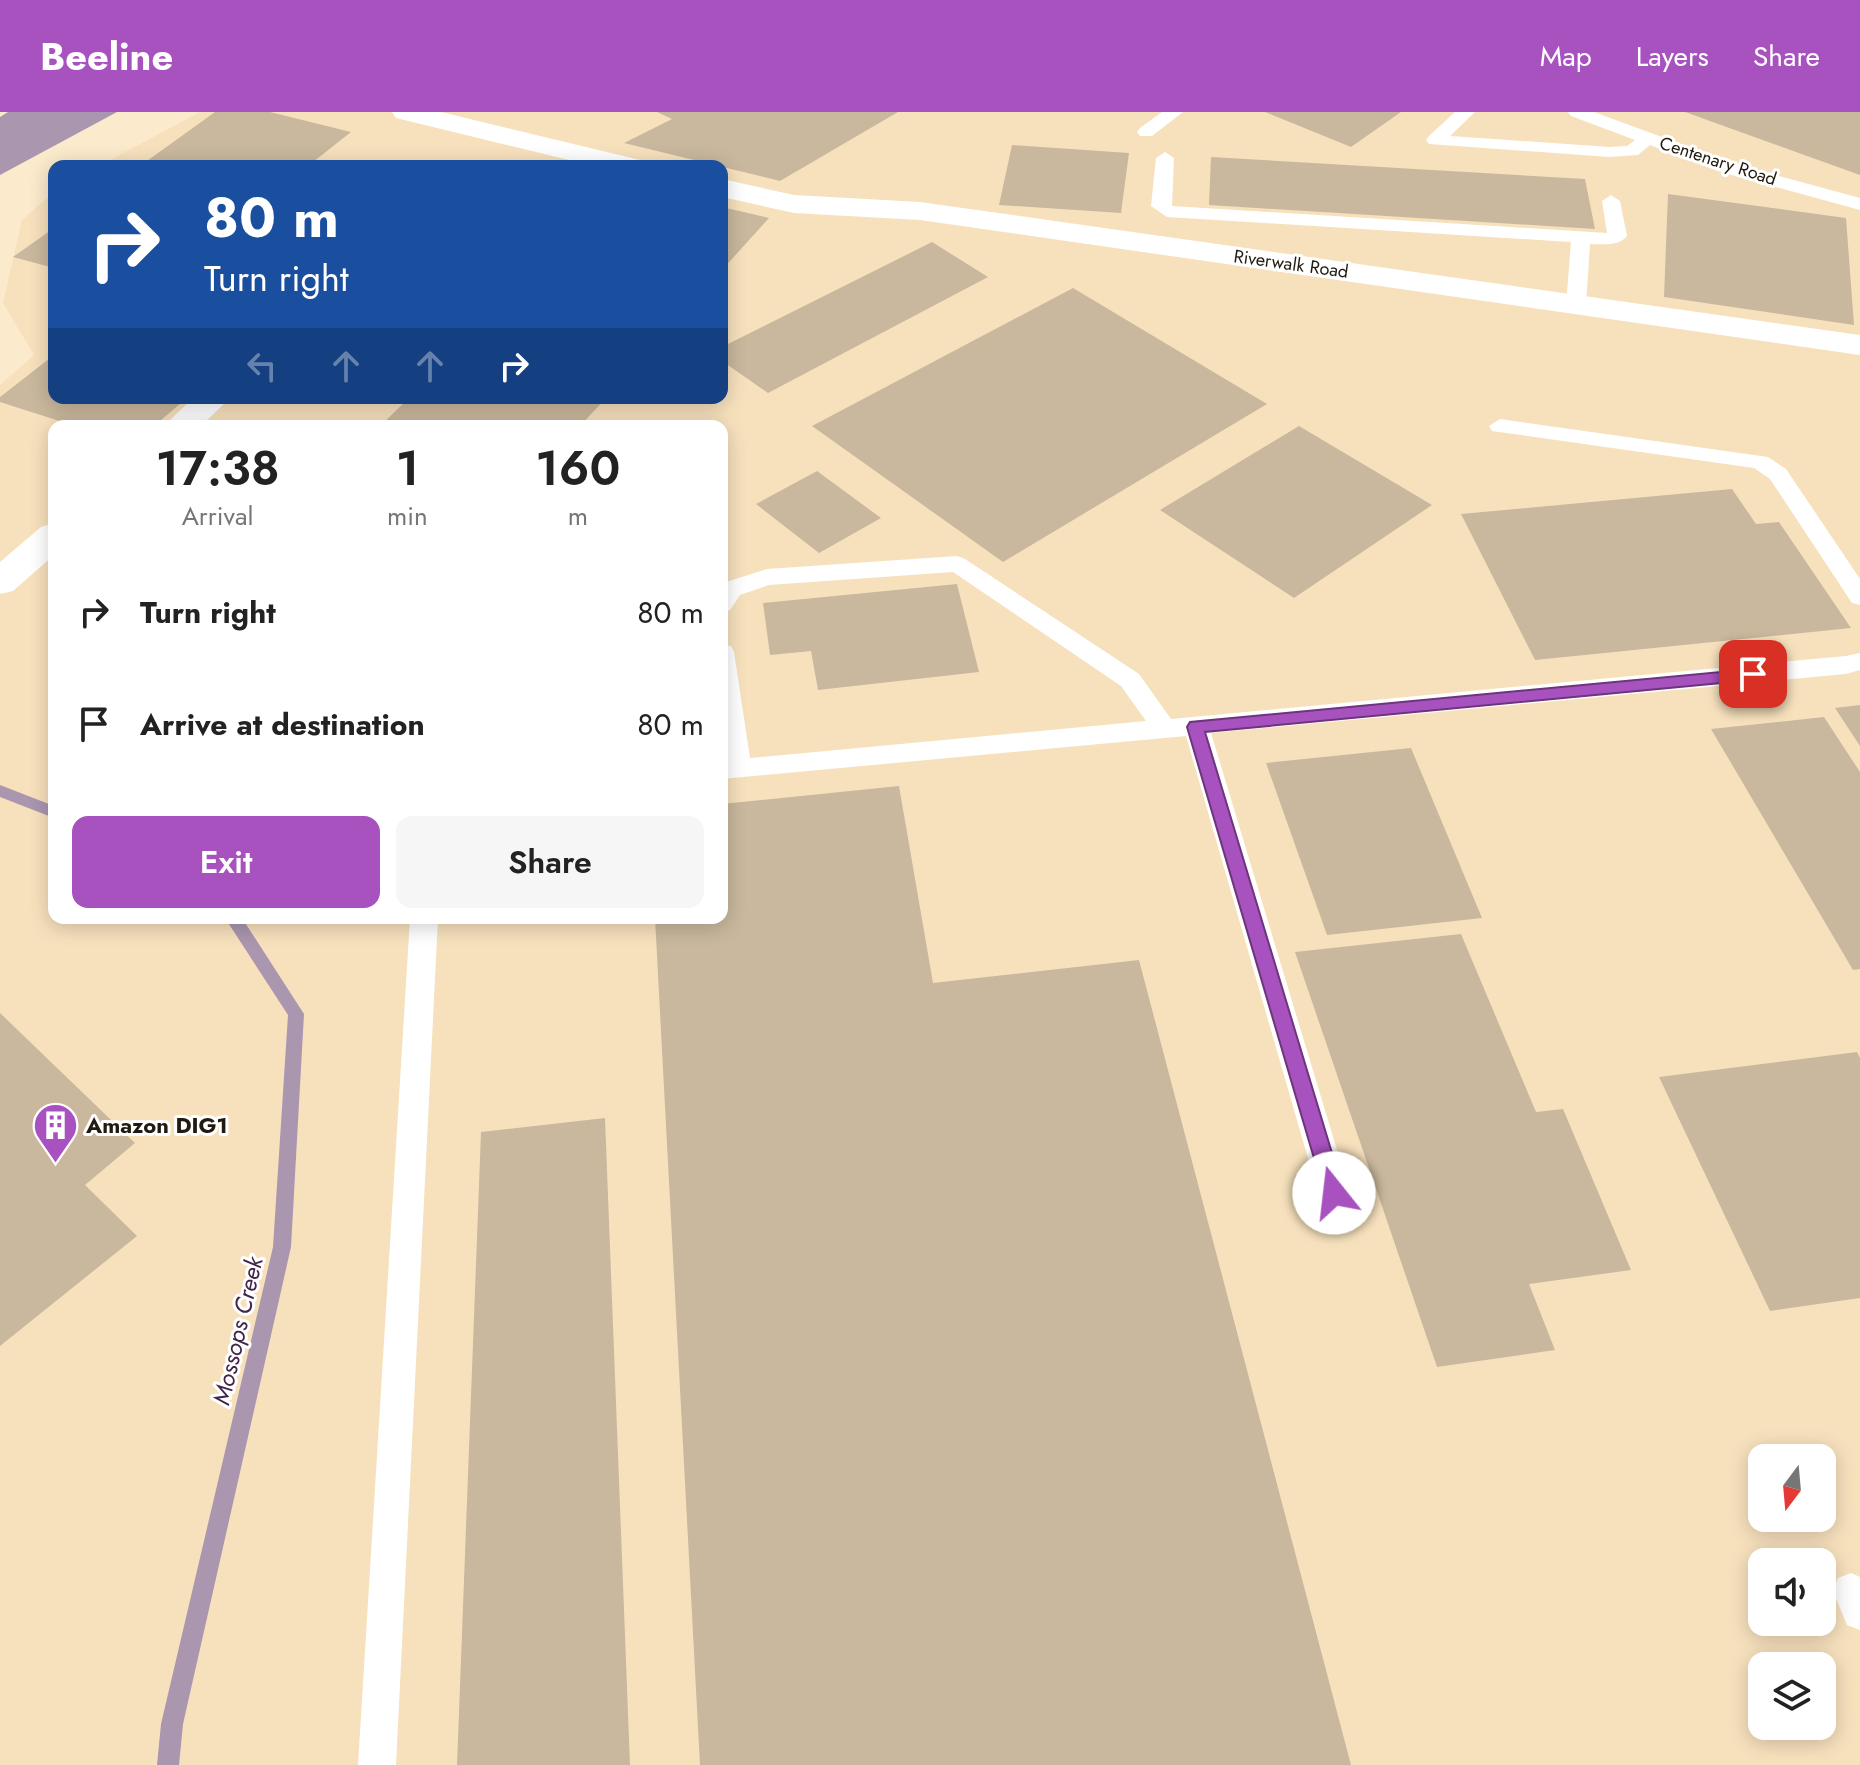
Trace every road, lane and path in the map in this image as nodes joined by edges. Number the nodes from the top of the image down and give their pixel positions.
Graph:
1 (406, 112) edge
2 (1174, 112) edge
3 (1466, 112) edge
4 (1577, 112) edge
5 (1146, 132) dead end
6 (1648, 138) junction
7 (1165, 158) dead end
8 (588, 160) edge
9 (728, 189) edge
10 (1611, 201) dead end
11 (1860, 204) edge
12 (1581, 238) junction
13 (1576, 305) junction
14 (1860, 345) edge
15 (206, 404) edge
16 (188, 420) edge
17 (1500, 426) dead end
18 (48, 540) edge
19 (0, 582) edge
20 (728, 594) edge
21 (1860, 597) edge
22 (1860, 661) edge
23 (1196, 727) junction
24 (1165, 730) junction
25 (728, 740) edge
26 (730, 769) edge
27 (424, 924) edge
28 (1334, 1193) dead end
29 (377, 1765) edge

1 - 8 street
2 - 5 lane
3 - 6 lane
4 - 6 lane, Centenary Road
6 - 11 lane, Centenary Road
7 - 12 lane
9 - 13 street, Riverwalk Road
10 - 12 lane
12 - 13 lane
13 - 14 street, Riverwalk Road
15 - 16 street
17 - 21 lane
18 - 19 street
20 - 24 lane
22 - 23 lane
23 - 24 lane
23 - 28 lane
24 - 26 lane
25 - 26 lane
27 - 29 lane

